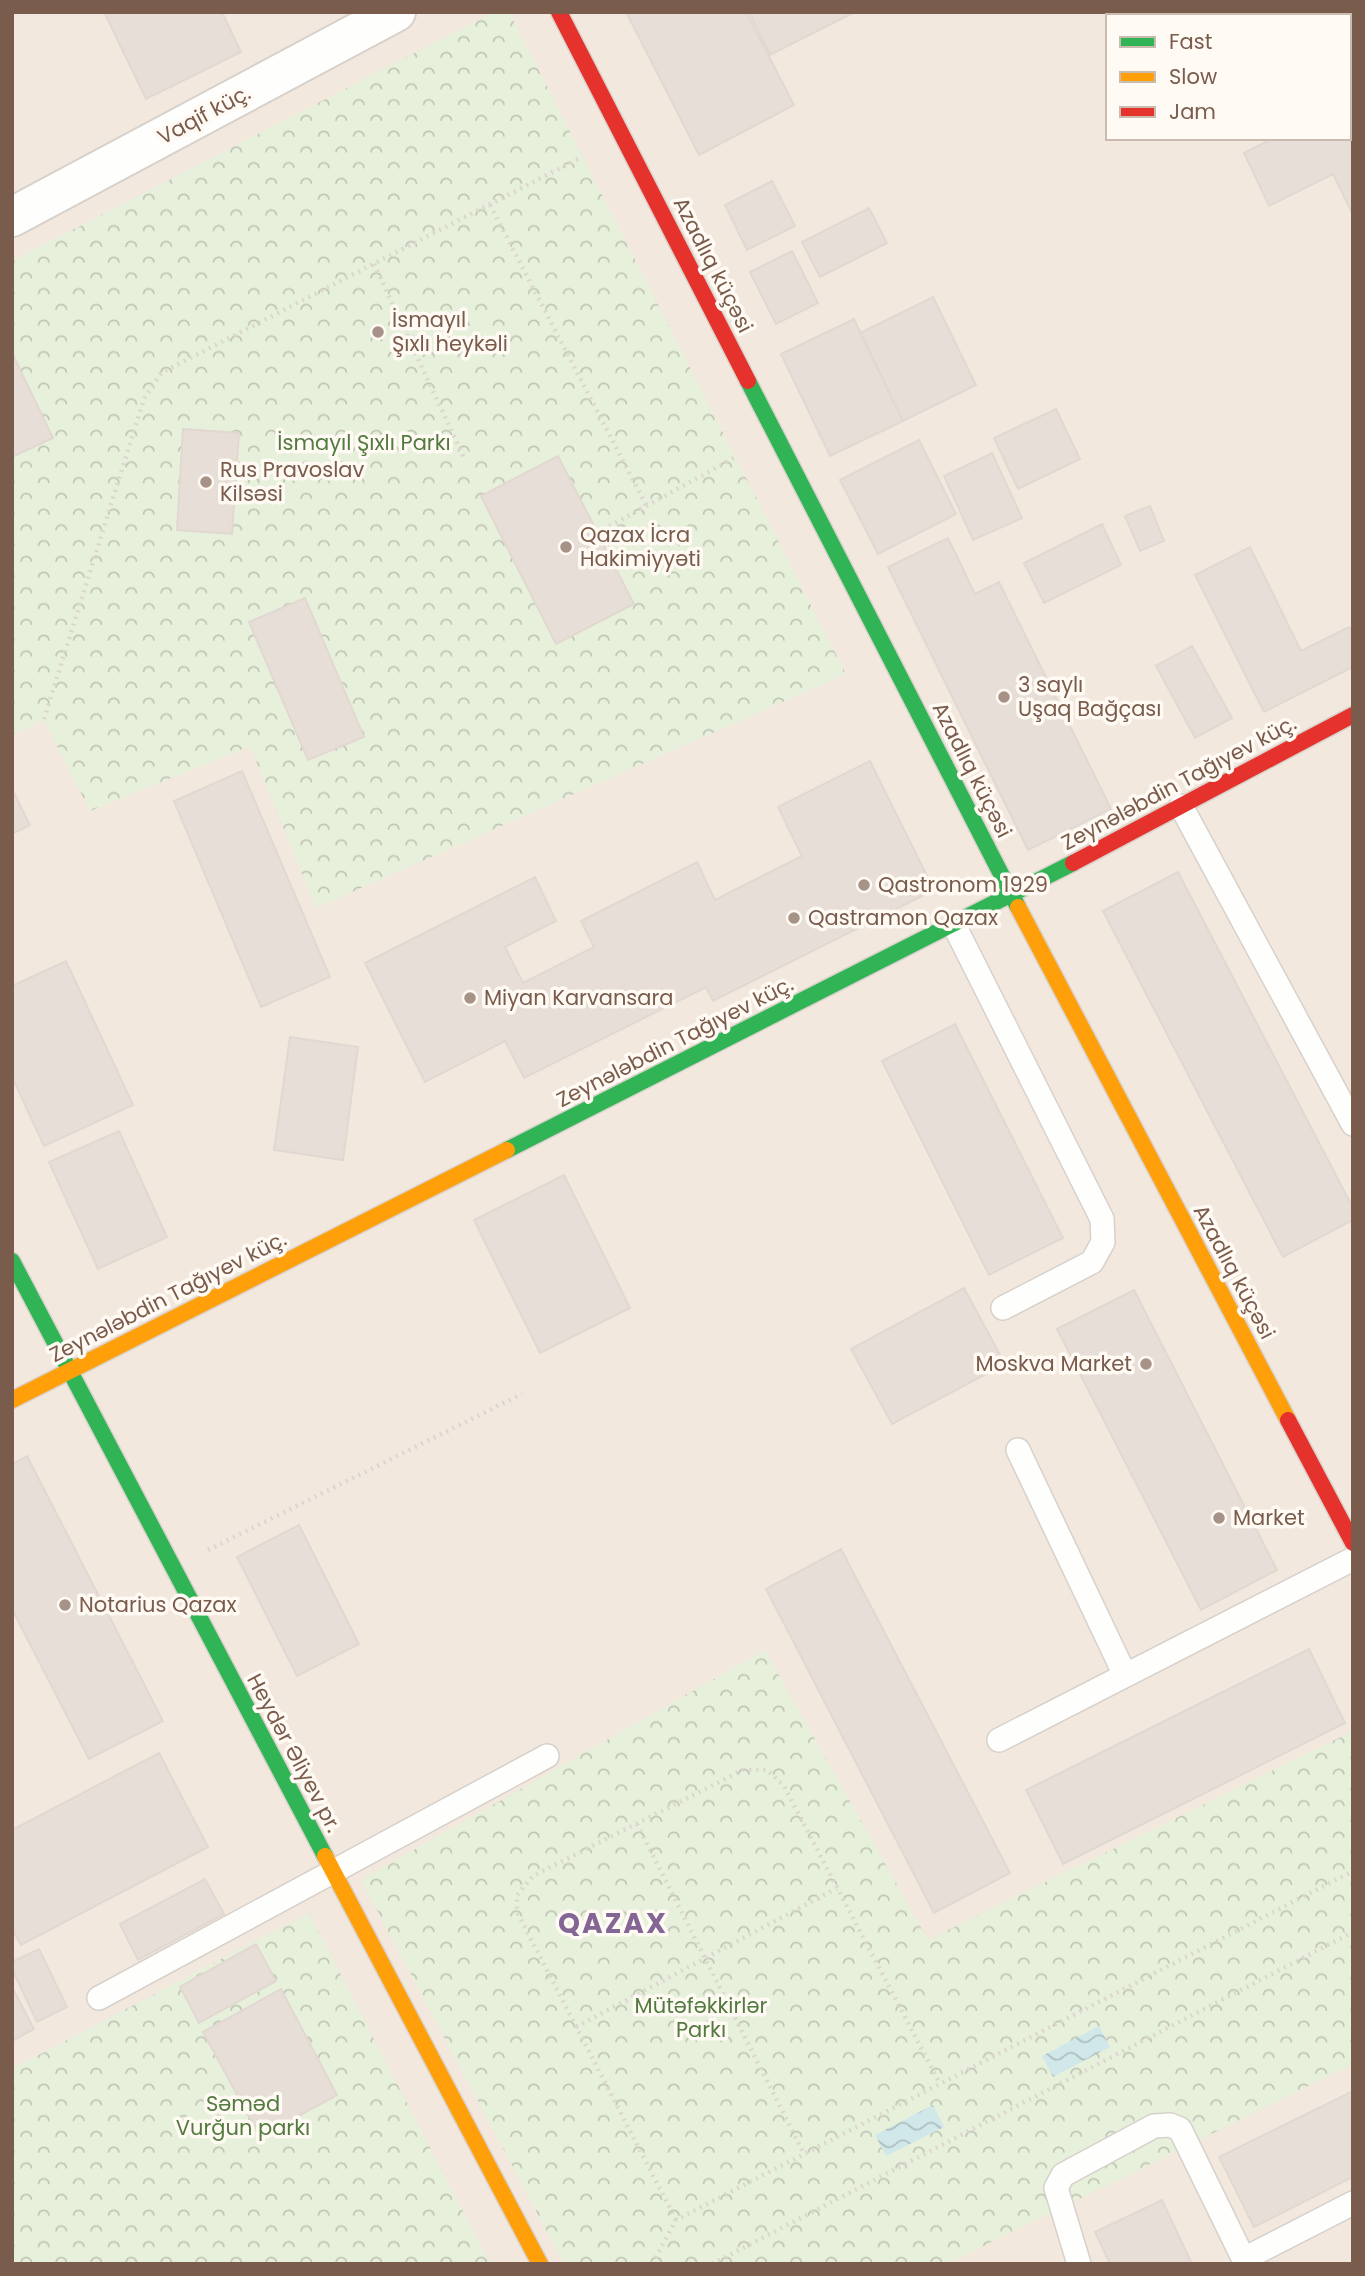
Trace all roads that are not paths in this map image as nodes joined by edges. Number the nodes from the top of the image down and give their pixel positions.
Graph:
1 (396, 12) edge
2 (559, 12) edge
3 (12, 217) edge
4 (1353, 715) edge
5 (1181, 806) junction
6 (1012, 895) junction
7 (954, 925) junction
8 (1353, 1124) edge
9 (12, 1261) edge
10 (1003, 1308) dead end
11 (68, 1371) junction
12 (12, 1400) edge
13 (1018, 1450) dead end
14 (1353, 1543) edge
15 (1353, 1559) edge
16 (1125, 1675) junction
17 (999, 1740) dead end
18 (547, 1756) dead end
19 (334, 1872) junction
20 (99, 1998) dead end
21 (1353, 2203) edge
22 (1245, 2261) edge
23 (540, 2264) edge
24 (1079, 2264) edge

1 - 3 street, Vaqif küç.
2 - 6 street, Azadlıq küçəsi
4 - 5 street, Zeynələbdin Tağıyev küç.
5 - 6 street, Zeynələbdin Tağıyev küç.
5 - 8 lane
6 - 7 street, Zeynələbdin Tağıyev küç.
6 - 14 street, Azadlıq küçəsi
7 - 10 lane
7 - 11 street, Zeynələbdin Tağıyev küç.
9 - 11 street, Heydər Əliyev pr.
11 - 12 street, Zeynələbdin Tağıyev küç.
11 - 19 street, Heydər Əliyev pr.
13 - 16 lane
15 - 16 lane
16 - 17 lane
18 - 19 lane
19 - 20 lane
19 - 23 street, Heydər Əliyev pr.
21 - 22 lane
22 - 24 lane

